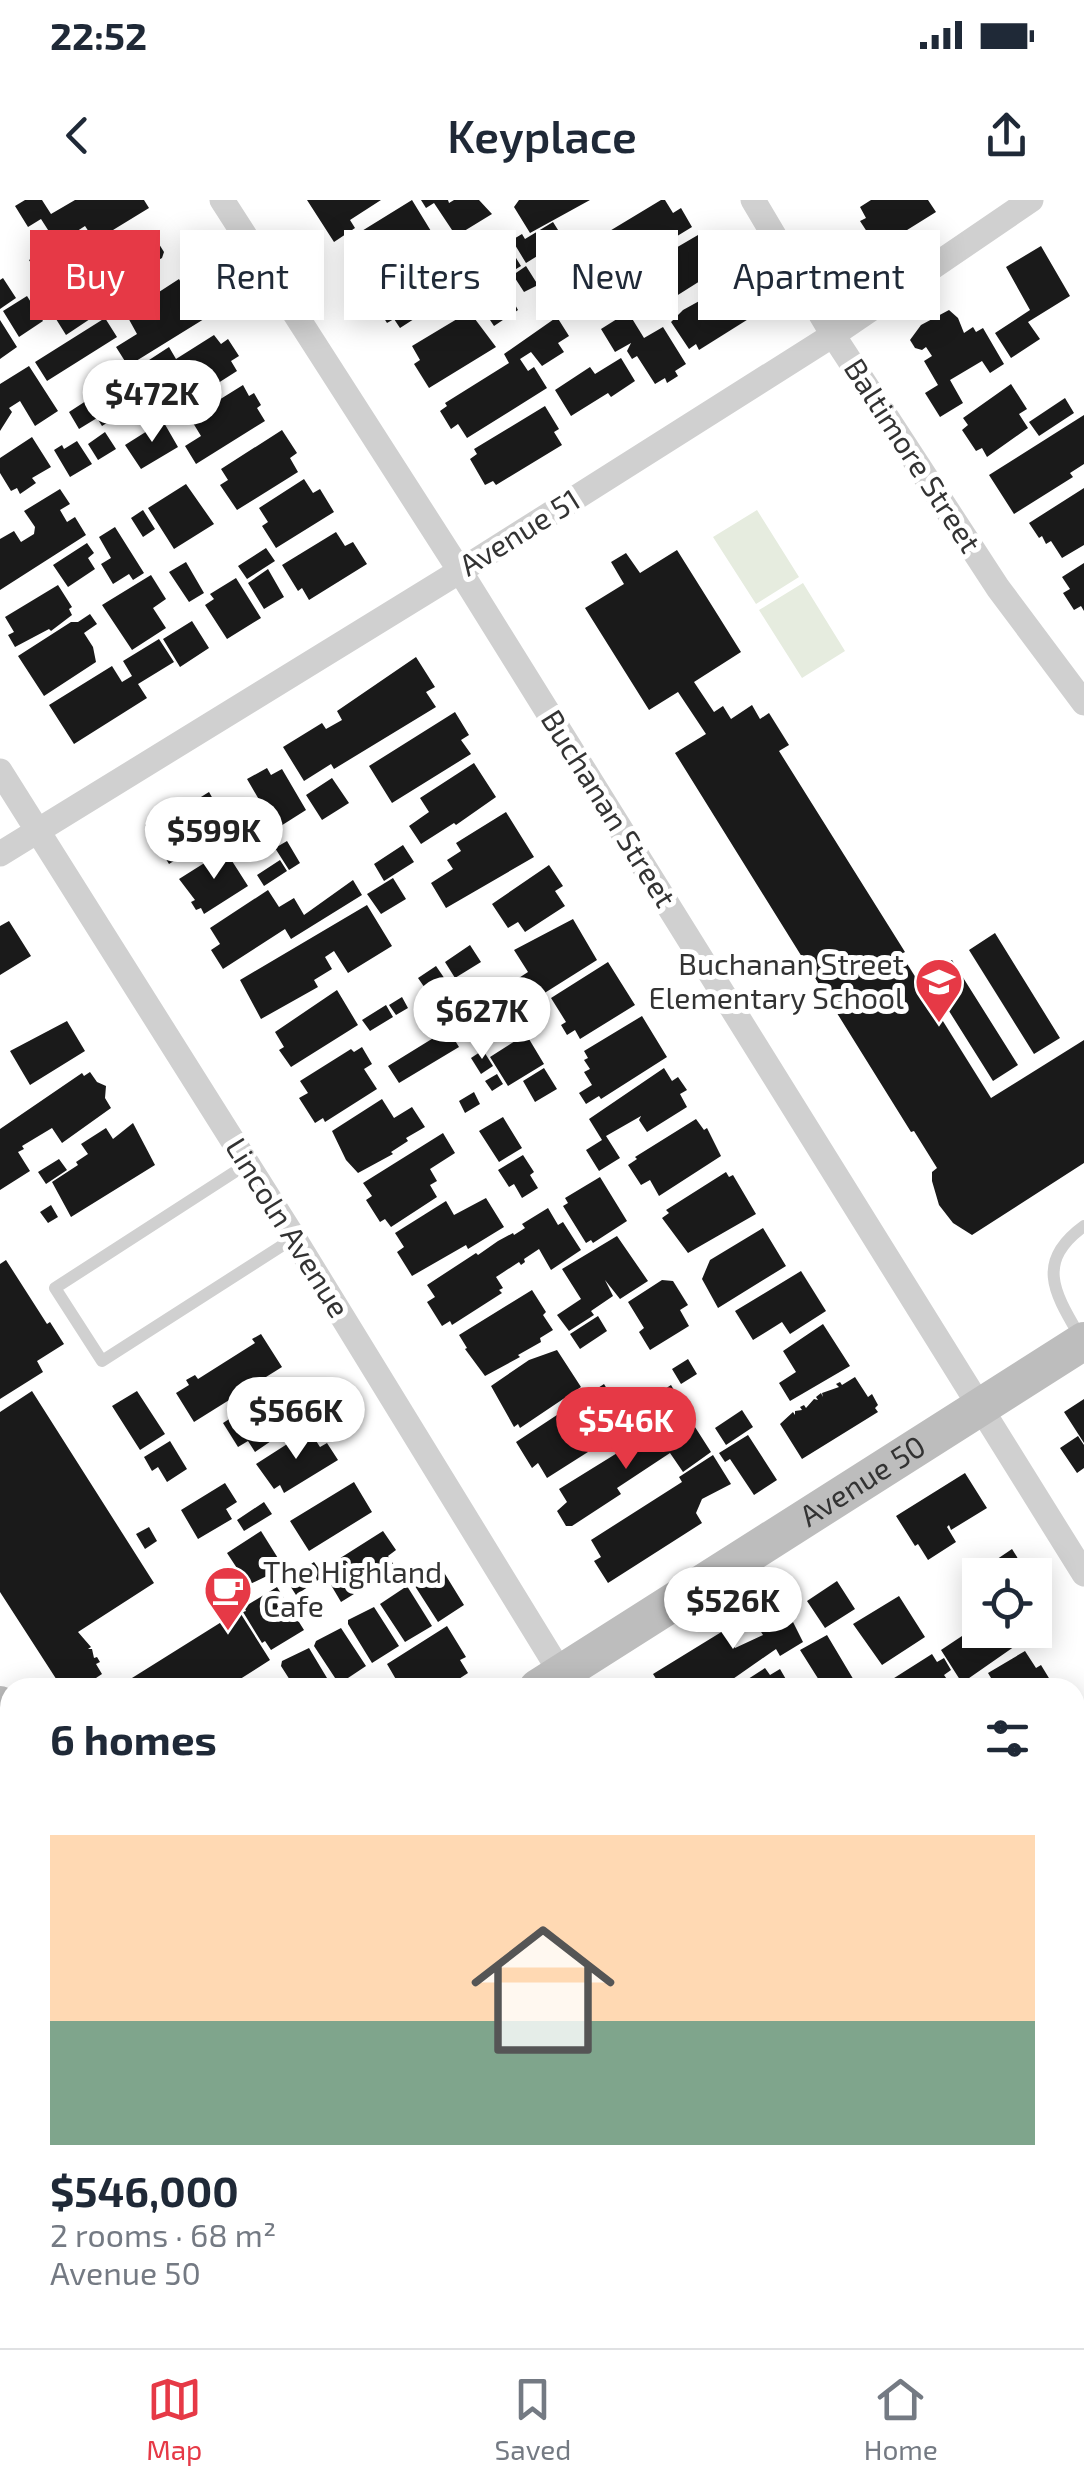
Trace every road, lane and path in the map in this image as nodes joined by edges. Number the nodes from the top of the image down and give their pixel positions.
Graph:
1 (222, 200) edge
2 (753, 200) edge
3 (1018, 204) edge
4 (833, 335) junction
5 (460, 571) junction
6 (1084, 703) edge
7 (0, 771) edge
8 (38, 830) junction
9 (0, 854) edge
10 (247, 1164) junction
11 (1084, 1226) edge
12 (294, 1238) junction
13 (1083, 1341) edge
14 (980, 1406) junction
15 (1084, 1574) edge
16 (553, 1678) edge
17 (564, 1678) edge

1 - 5 street, Buchanan Street
2 - 4 street, Baltimore Street
3 - 4 street, Avenue 51
4 - 5 street, Avenue 51
4 - 6 street, Baltimore Street
5 - 8 street, Avenue 51
5 - 14 street, Buchanan Street
7 - 8 street, Lincoln Avenue
8 - 9 street, Avenue 51
8 - 10 street, Lincoln Avenue
10 - 12 street, Lincoln Avenue
10 - 12 lane
11 - 13 lane
12 - 16 street, Lincoln Avenue
13 - 14 street, Avenue 50
14 - 15 street, Buchanan Street
14 - 17 street, Avenue 50

